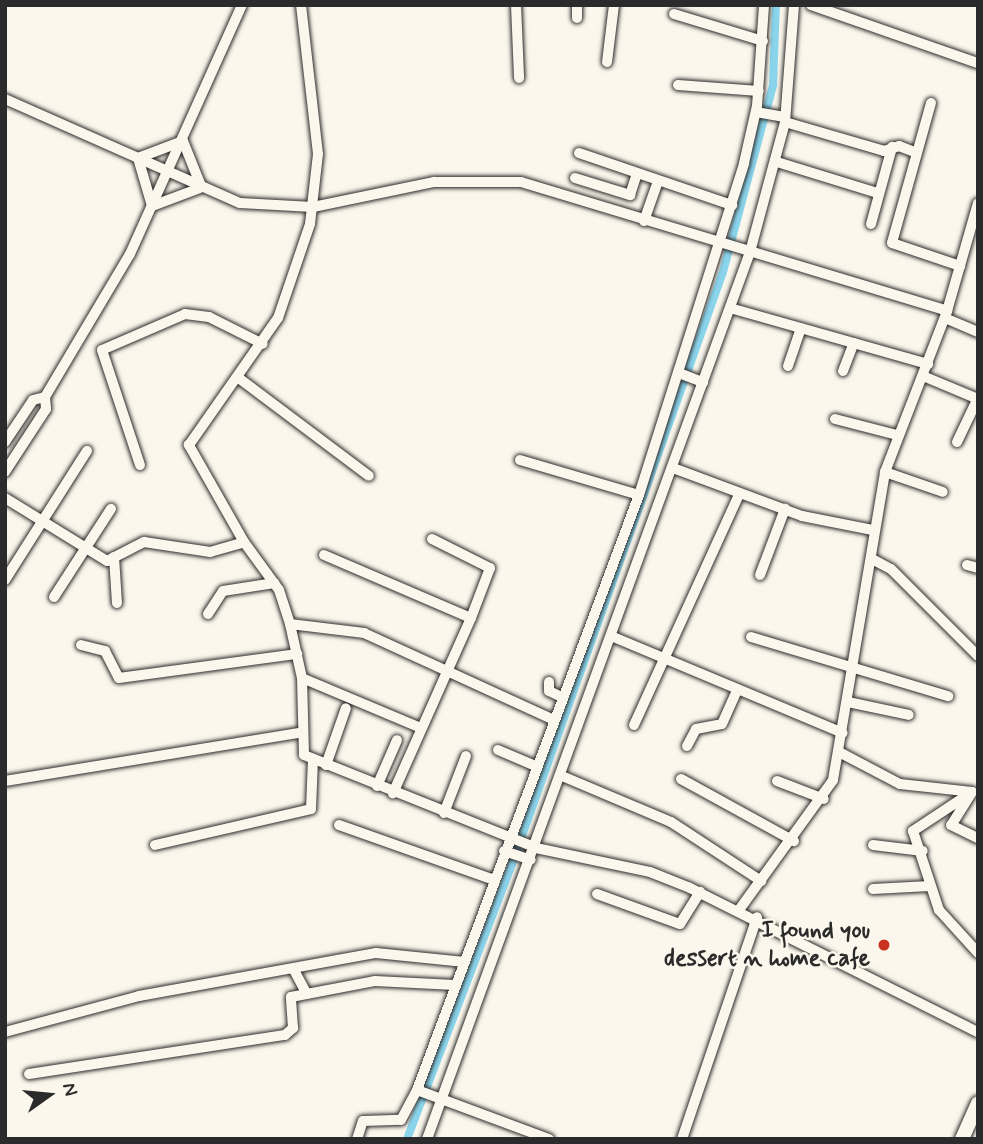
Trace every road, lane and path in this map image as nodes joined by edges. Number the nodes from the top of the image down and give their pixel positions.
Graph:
1 (242, 5) edge
2 (301, 5) edge
3 (516, 5) edge
4 (577, 5) edge
5 (614, 5) edge
6 (765, 5) edge
7 (794, 5) edge
8 (811, 5) edge
9 (674, 14) dead end
10 (577, 18) dead end
11 (762, 41) junction
12 (607, 62) dead end
13 (978, 62) edge
14 (519, 78) dead end
15 (678, 85) dead end
16 (759, 91) junction
17 (5, 99) edge
18 (931, 103) dead end
19 (756, 112) junction
20 (785, 120) junction
21 (183, 141) junction
22 (892, 147) junction
23 (579, 153) dead end
24 (917, 153) junction
25 (138, 158) junction
26 (777, 162) junction
27 (168, 173) junction
28 (637, 174) junction
29 (575, 178) dead end
30 (658, 181) junction
31 (202, 187) junction
32 (878, 193) junction
33 (978, 203) edge
34 (732, 205) junction
35 (152, 206) junction
36 (313, 207) junction
37 (645, 221) junction
38 (872, 224) dead end
39 (974, 232) edge
40 (724, 246) junction
41 (746, 251) junction
42 (960, 266) junction
43 (730, 308) junction
44 (946, 314) junction
45 (801, 328) junction
46 (978, 332) edge
47 (853, 343) junction
48 (263, 344) junction
49 (928, 363) junction
50 (788, 366) dead end
51 (843, 371) dead end
52 (681, 373) junction
53 (923, 376) junction
54 (240, 379) junction
55 (701, 381) junction
56 (45, 397) junction
57 (978, 399) edge
58 (835, 419) dead end
59 (897, 435) junction
60 (659, 441) junction
61 (5, 442) edge
62 (957, 442) dead end
63 (677, 447) junction
64 (87, 452) dead end
65 (520, 460) dead end
66 (140, 465) dead end
67 (673, 468) junction
68 (5, 472) edge
69 (885, 472) junction
70 (369, 476) dead end
71 (943, 492) dead end
72 (639, 495) junction
73 (739, 495) junction
74 (5, 498) edge
75 (111, 509) dead end
76 (785, 509) junction
77 (41, 522) junction
78 (873, 530) junction
79 (432, 539) dead end
80 (244, 542) junction
81 (86, 548) junction
82 (324, 555) dead end
83 (114, 557) junction
84 (872, 559) junction
85 (760, 575) dead end
86 (5, 580) edge
87 (274, 583) junction
88 (54, 597) dead end
89 (117, 603) dead end
90 (208, 614) dead end
91 (471, 618) junction
92 (290, 624) junction
93 (611, 636) junction
94 (751, 637) dead end
95 (81, 645) dead end
96 (297, 654) junction
97 (978, 656) edge
98 (664, 659) junction
99 (854, 669) junction
100 (448, 670) junction
101 (302, 678) junction
102 (549, 682) dead end
103 (737, 690) junction
104 (948, 696) dead end
105 (562, 697) junction
106 (848, 702) junction
107 (346, 708) dead end
108 (909, 715) dead end
109 (554, 720) junction
110 (634, 725) dead end
111 (421, 728) junction
112 (299, 733) junction
113 (843, 733) junction
114 (397, 740) dead end
115 (687, 747) dead end
116 (498, 750) dead end
117 (839, 752) junction
118 (466, 756) dead end
119 (313, 759) junction
120 (326, 765) junction
121 (538, 767) junction
122 (562, 776) junction
123 (681, 779) dead end
124 (777, 780) dead end
125 (5, 781) edge
126 (377, 786) junction
127 (972, 792) junction
128 (393, 793) junction
129 (824, 799) junction
130 (444, 813) junction
131 (339, 825) dead end
132 (509, 838) junction
133 (978, 838) edge
134 (794, 841) junction
135 (155, 845) dead end
136 (873, 845) dead end
137 (536, 848) junction
138 (504, 851) junction
139 (923, 851) junction
140 (531, 860) junction
141 (494, 880) junction
142 (761, 881) junction
143 (930, 886) junction
144 (873, 889) dead end
145 (700, 892) junction
146 (597, 894) dead end
147 (739, 910) junction
148 (757, 917) junction
149 (978, 953) edge
150 (465, 962) junction
151 (294, 970) junction
152 (455, 985) junction
153 (307, 994) junction
154 (5, 1032) edge
155 (978, 1032) edge
156 (29, 1073) dead end
157 (419, 1091) junction
158 (439, 1100) junction
159 (978, 1103) edge
160 (358, 1139) edge
161 (427, 1139) edge
162 (549, 1139) edge
163 (682, 1139) edge
164 (962, 1139) edge

1 - 21 street
2 - 36 street
3 - 14 street
4 - 10 street
5 - 12 street
6 - 11 street
7 - 20 street
8 - 13 street
9 - 11 street
11 - 16 street
15 - 16 street
16 - 19 street
17 - 25 street
18 - 24 street
19 - 20 street
19 - 34 street
20 - 22 street
20 - 26 street
21 - 25 street
21 - 27 street
21 - 31 street
22 - 24 street
22 - 32 street
23 - 28 street
24 - 42 street
25 - 27 street
25 - 35 street
26 - 32 street
26 - 41 street
27 - 31 street
27 - 35 street
28 - 29 street
28 - 30 street
30 - 34 street
30 - 37 street
31 - 35 street
31 - 36 street
32 - 38 street
33 - 39 street
34 - 40 street
35 - 56 street
36 - 37 street
36 - 48 street
37 - 40 street
39 - 42 street
40 - 41 street
40 - 52 street
41 - 43 street
41 - 44 street
42 - 44 street
43 - 45 street
43 - 55 street
44 - 46 street
44 - 49 street
45 - 47 street
45 - 50 street
47 - 49 street
47 - 51 street
48 - 54 street
48 - 66 street
49 - 53 street
52 - 55 street
52 - 60 street
53 - 57 street
53 - 59 street
54 - 70 street
54 - 80 street
55 - 63 street
56 - 61 street
56 - 68 street
57 - 62 street
58 - 59 street
59 - 69 street
60 - 63 street
60 - 72 street
63 - 67 street
64 - 77 street
65 - 72 street
67 - 73 street
67 - 93 street
69 - 71 street
69 - 78 street
72 - 105 street
73 - 76 street
73 - 98 street
74 - 77 street
75 - 81 street
76 - 78 street
76 - 85 street
77 - 81 street
77 - 86 street
78 - 84 street
79 - 91 street
80 - 83 street
80 - 87 street
81 - 83 street
81 - 88 street
82 - 91 street
83 - 89 street
84 - 97 street
84 - 99 street
87 - 90 street
87 - 92 street
91 - 100 street
92 - 96 street
92 - 100 street
93 - 98 street
93 - 122 street
94 - 99 street
95 - 96 street
96 - 101 street
98 - 103 street
98 - 110 street
99 - 104 street
99 - 106 street
100 - 109 street
100 - 111 street
101 - 111 street
101 - 112 street
102 - 105 street
103 - 113 street
103 - 115 street
105 - 109 street
106 - 108 street
106 - 113 street
107 - 120 street
109 - 121 street
111 - 128 street
112 - 119 street
112 - 125 street
113 - 117 street
114 - 126 street
116 - 121 street
117 - 127 street
117 - 129 street
118 - 130 street
119 - 120 street
119 - 135 street
120 - 126 street
121 - 132 street
122 - 137 street
122 - 142 street
123 - 134 street
124 - 129 street
126 - 128 street
127 - 133 street
127 - 139 street
128 - 130 street
129 - 134 street
130 - 132 street
131 - 141 street
132 - 137 street
132 - 138 street
134 - 142 street
136 - 139 street
137 - 140 street
137 - 145 street
138 - 140 street
138 - 141 street
139 - 143 street
140 - 158 street
141 - 150 street
142 - 147 street
143 - 144 street
143 - 149 street
145 - 146 street
145 - 147 street
147 - 148 street
148 - 155 street
148 - 163 street
150 - 151 street
150 - 152 street
151 - 153 street
151 - 154 street
152 - 153 street
152 - 157 street
153 - 156 street
157 - 158 street
157 - 160 street
158 - 161 street
158 - 162 street
159 - 164 main road

